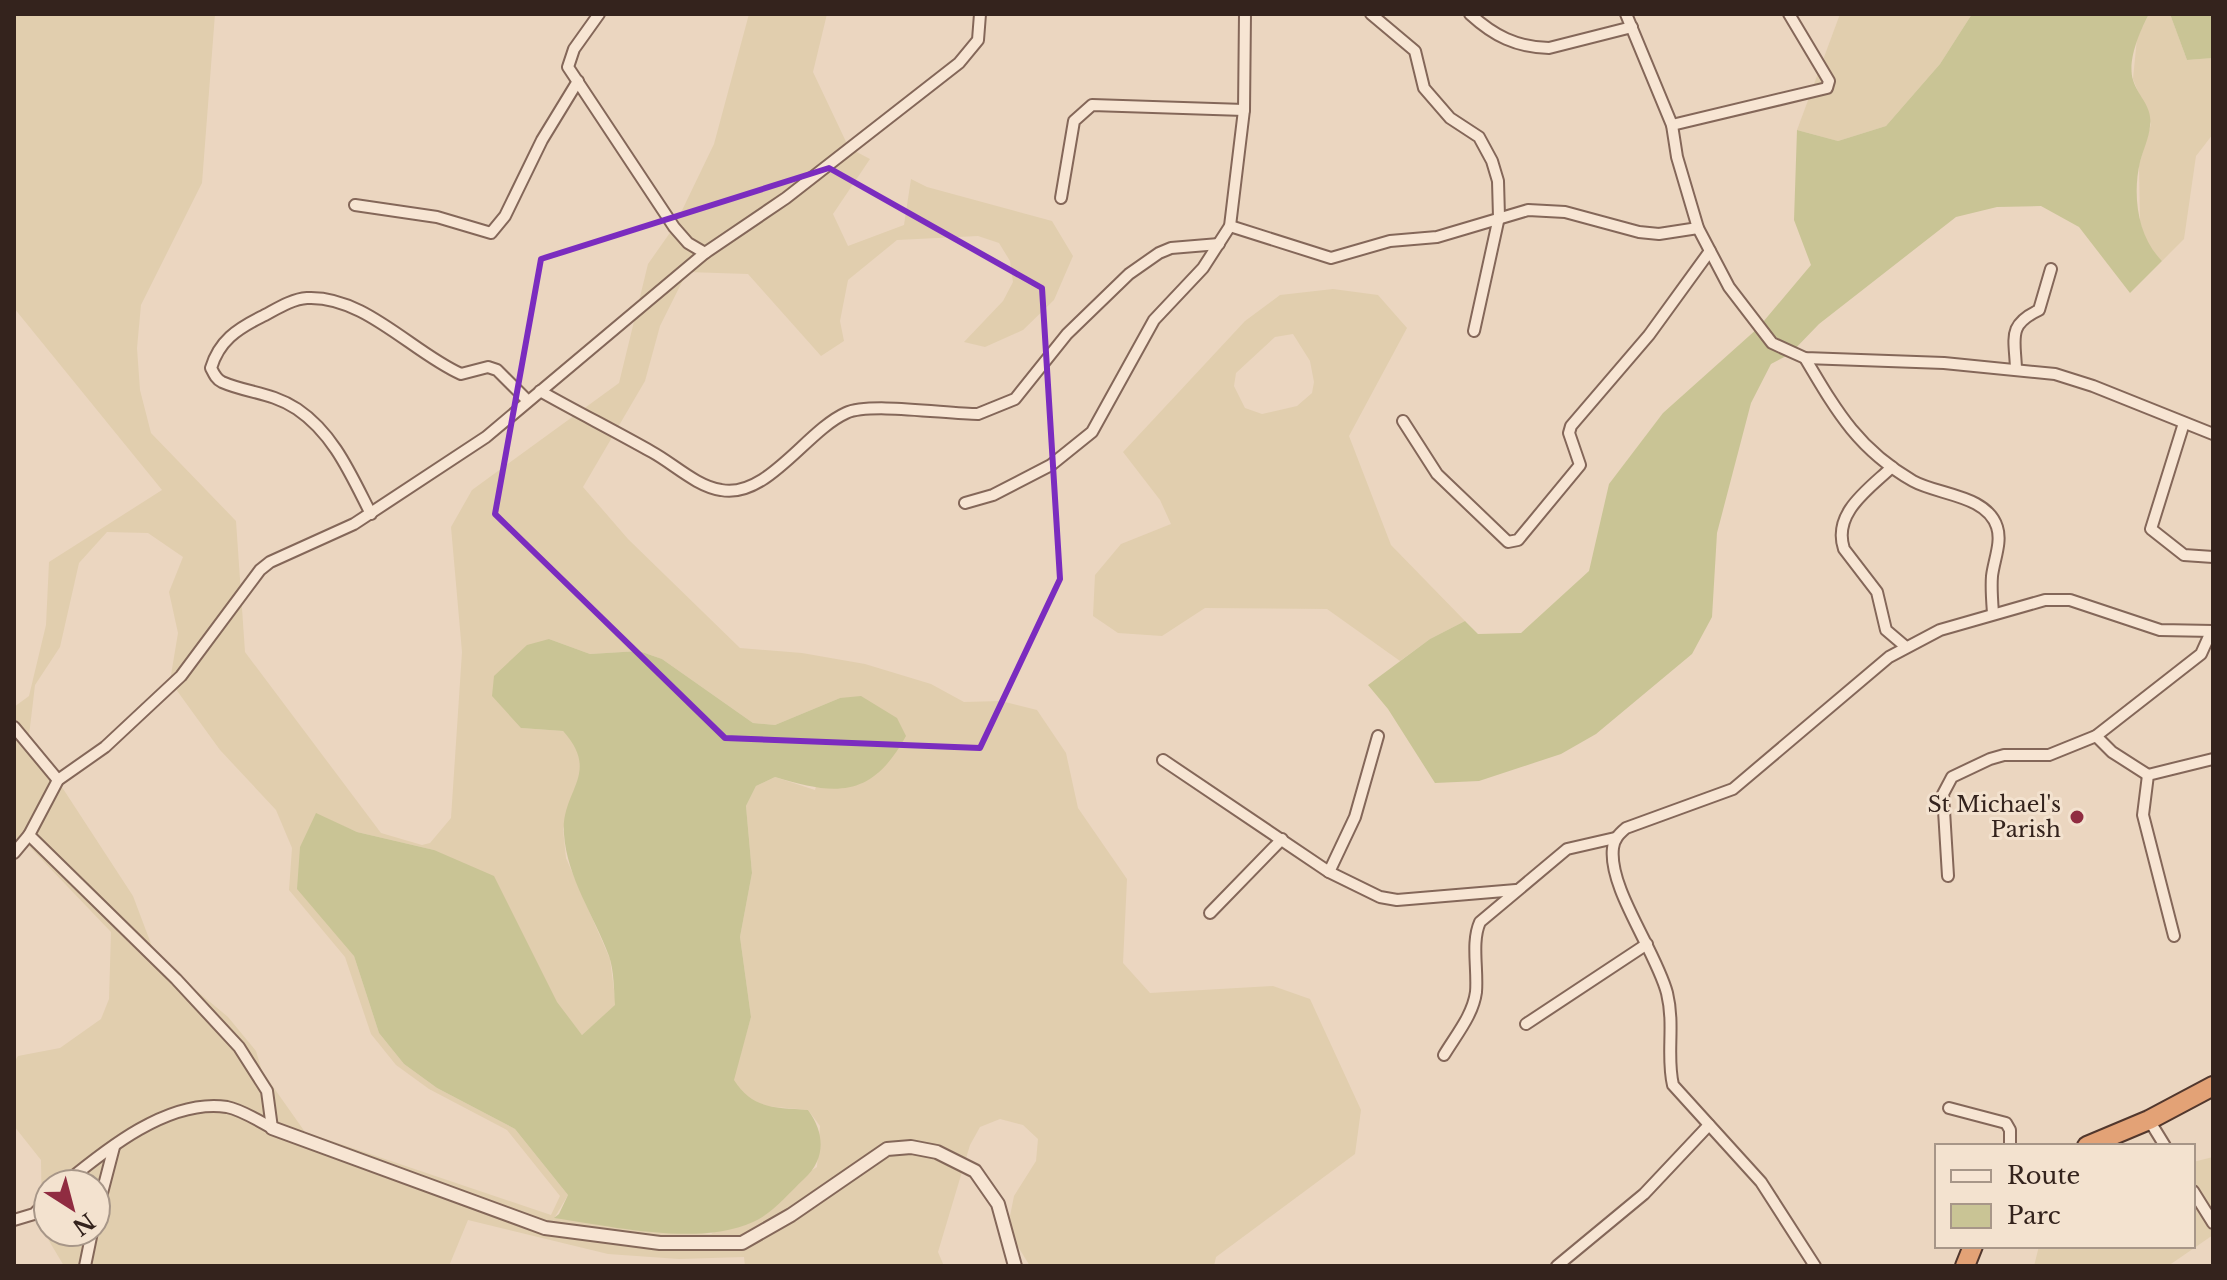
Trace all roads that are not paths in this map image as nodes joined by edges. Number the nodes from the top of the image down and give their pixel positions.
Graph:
1 (599, 14) edge
2 (980, 14) edge
3 (1245, 14) edge
4 (1371, 14) edge
5 (1470, 14) edge
6 (1626, 14) edge
7 (1789, 14) edge
8 (1632, 27) junction
9 (578, 81) junction
10 (1244, 110) junction
11 (1672, 125) junction
12 (1061, 198) dead end
13 (355, 205) dead end
14 (1499, 217) junction
15 (1230, 226) junction
16 (1698, 228) junction
17 (1219, 244) junction
18 (1710, 251) junction
19 (705, 253) junction
20 (2051, 269) dead end
21 (1474, 331) dead end
22 (1805, 358) junction
23 (2016, 369) junction
24 (540, 391) junction
25 (528, 401) junction
26 (1403, 421) dead end
27 (2184, 423) junction
28 (2213, 434) edge
29 (1892, 467) junction
30 (965, 503) dead end
31 (371, 514) junction
32 (2213, 557) edge
33 (1993, 613) junction
34 (2211, 632) edge
35 (1906, 647) junction
36 (14, 727) edge
37 (1378, 736) dead end
38 (2096, 736) junction
39 (2213, 759) edge
40 (1163, 760) dead end
41 (2148, 775) junction
42 (58, 780) junction
43 (29, 835) junction
44 (1615, 838) junction
45 (1282, 839) junction
46 (14, 853) edge
47 (1329, 872) junction
48 (1948, 876) dead end
49 (1516, 890) junction
50 (1210, 913) dead end
51 (2174, 936) dead end
52 (1647, 944) junction
53 (1526, 1024) dead end
54 (1444, 1055) dead end
55 (2213, 1086) edge
56 (1949, 1108) dead end
57 (2149, 1120) junction
58 (1709, 1125) junction
59 (272, 1128) junction
60 (2010, 1144) edge
61 (2092, 1144) edge
62 (2164, 1144) edge
63 (114, 1147) junction
64 (86, 1168) edge
65 (109, 1168) edge
66 (2195, 1194) edge
67 (2213, 1223) edge
68 (1015, 1266) edge
69 (1557, 1266) edge
70 (1815, 1266) edge

1 - 9 street
2 - 19 street
3 - 10 street
4 - 14 street
5 - 8 street
6 - 8 street
7 - 11 street
8 - 11 street
9 - 13 street
9 - 19 street
10 - 12 street
10 - 15 street
11 - 16 street
14 - 15 street
14 - 16 street
14 - 21 street
15 - 17 street
16 - 18 street
17 - 24 street
17 - 30 street
18 - 22 street
18 - 26 street
19 - 24 street
20 - 23 street
22 - 23 street
22 - 29 street
23 - 27 street
24 - 25 street
25 - 31 street
25 - 31 street
27 - 28 street
27 - 32 street
29 - 33 street
29 - 35 street
31 - 42 street
33 - 34 street
33 - 35 street
34 - 38 street
35 - 44 street
36 - 42 street
37 - 47 street
38 - 41 street
38 - 48 street
39 - 41 street
40 - 45 street
41 - 51 street
42 - 43 street
43 - 46 street
43 - 59 street
44 - 49 street
44 - 52 street
45 - 47 street
45 - 50 street
47 - 49 street
49 - 54 street
52 - 53 street
52 - 58 street
55 - 57 highway
56 - 60 street
57 - 61 highway
57 - 62 street
58 - 69 street
58 - 70 street
59 - 63 street
59 - 68 street
63 - 64 street
63 - 65 street
66 - 67 street

